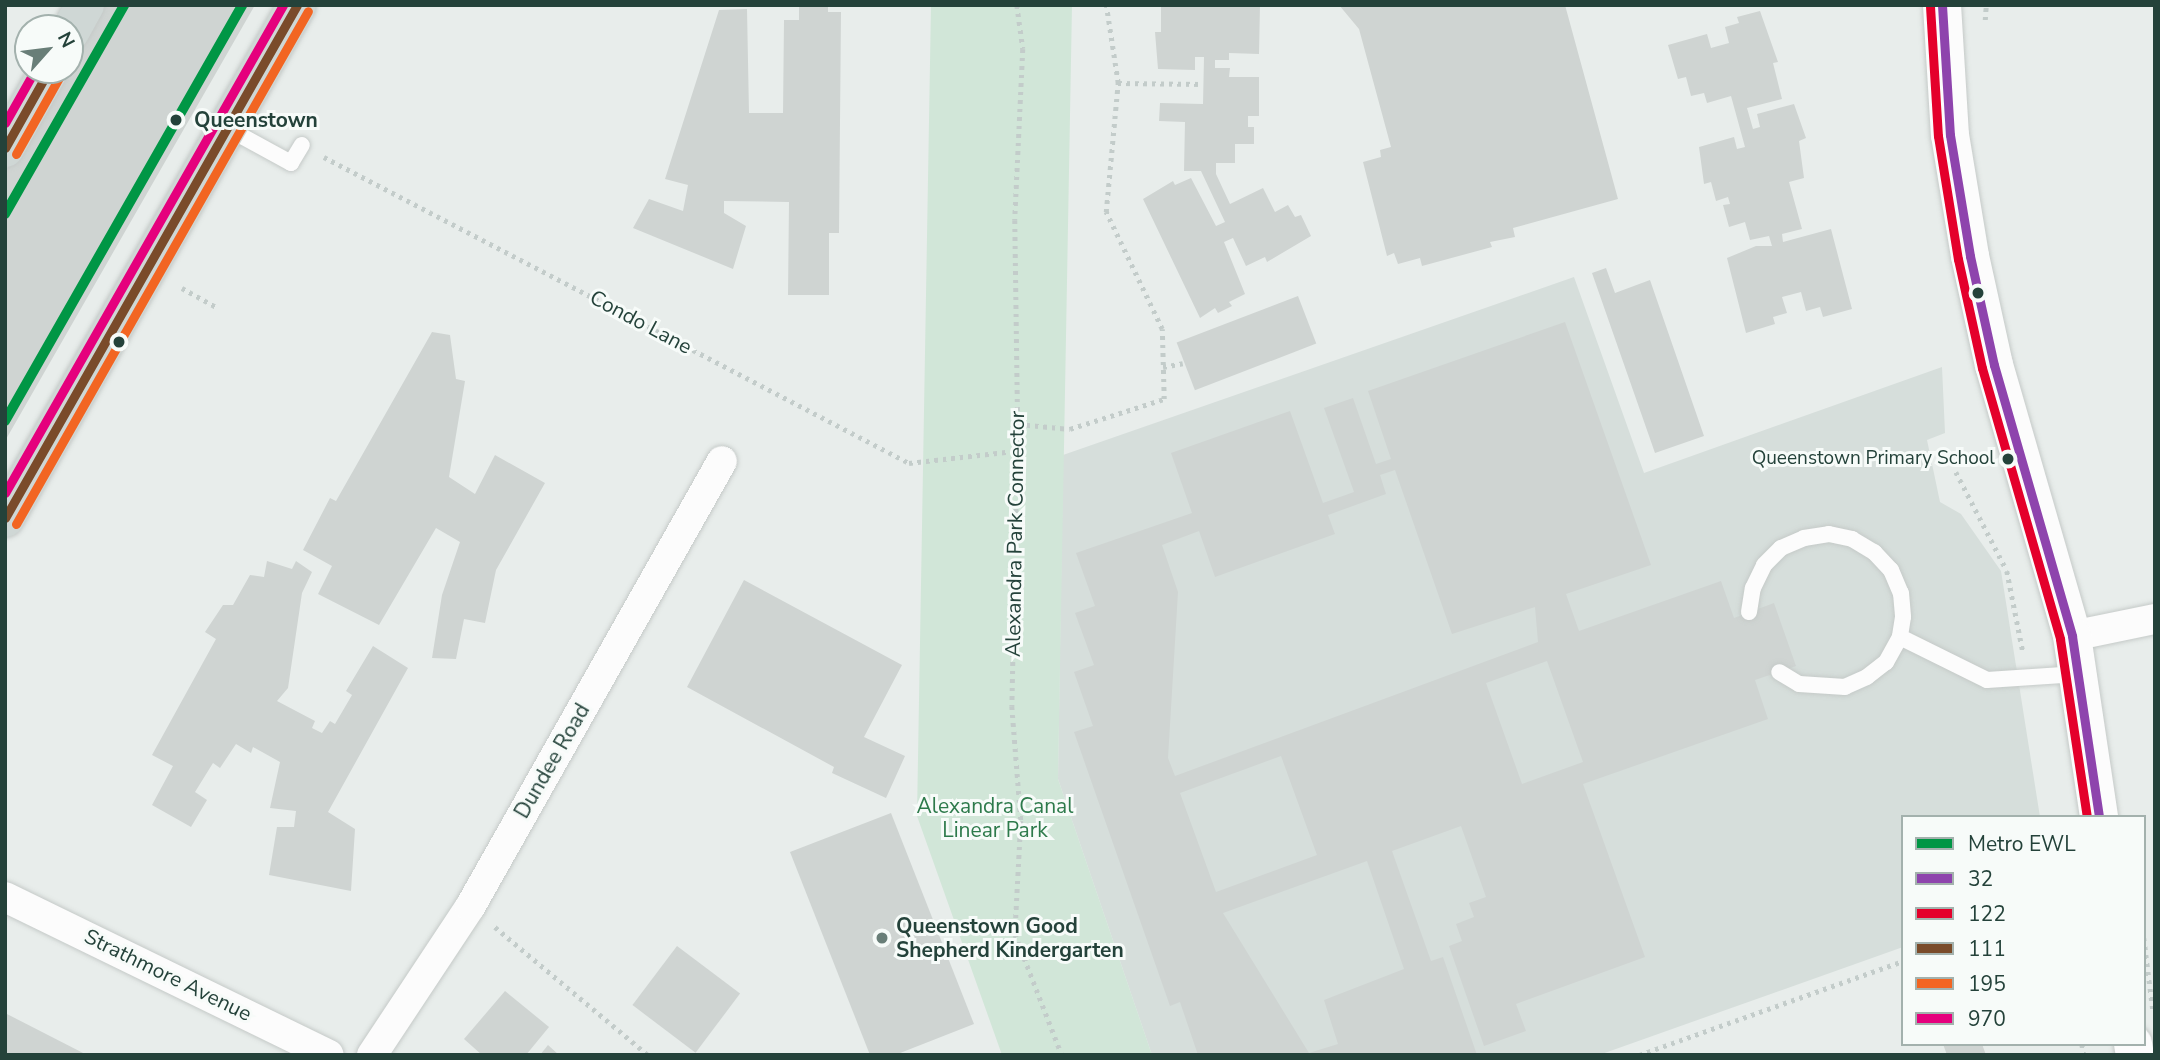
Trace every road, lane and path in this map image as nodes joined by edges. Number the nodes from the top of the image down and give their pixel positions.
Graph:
1 (297, 5) edge
2 (1017, 5) edge
3 (1106, 5) edge
4 (1941, 5) edge
5 (1118, 83) junction
6 (41, 84) edge
7 (1203, 85) dead end
8 (227, 128) junction
9 (302, 145) joint
10 (5, 148) edge
11 (182, 288) dead end
12 (218, 308) dead end
13 (1183, 363) dead end
14 (1163, 367) junction
15 (1018, 424) junction
16 (1014, 451) junction
17 (722, 461) dead end
18 (1956, 472) dead end
19 (5, 518) edge
20 (1749, 612) dead end
21 (2155, 619) edge
22 (2073, 636) junction
23 (1900, 637) junction
24 (1779, 672) dead end
25 (2078, 674) junction
26 (2029, 680) junction
27 (2099, 815) edge
28 (5, 897) edge
29 (470, 907) junction
30 (2146, 952) edge
31 (1901, 962) edge
32 (2155, 1019) edge
33 (329, 1055) edge
34 (372, 1055) edge
35 (648, 1055) edge
36 (1062, 1055) edge
37 (1639, 1055) edge

1 - 8 main road
2 - 15 path, Alexandra Park Connector
3 - 5 path
4 - 22 street
5 - 7 path
5 - 14 path
6 - 10 main road
8 - 9 lane
8 - 19 main road
9 - 16 path, Condo Lane
11 - 12 path
13 - 14 path
14 - 15 path
15 - 16 path, Alexandra Park Connector
16 - 36 path, Alexandra Park Connector
17 - 29 street, Dundee Road
18 - 26 path
20 - 23 lane
21 - 22 street
22 - 25 street
23 - 24 lane
23 - 26 lane
25 - 26 lane
25 - 27 street
28 - 33 street, Strathmore Avenue
29 - 34 street, Dundee Road
29 - 35 path
30 - 32 path
31 - 37 path

